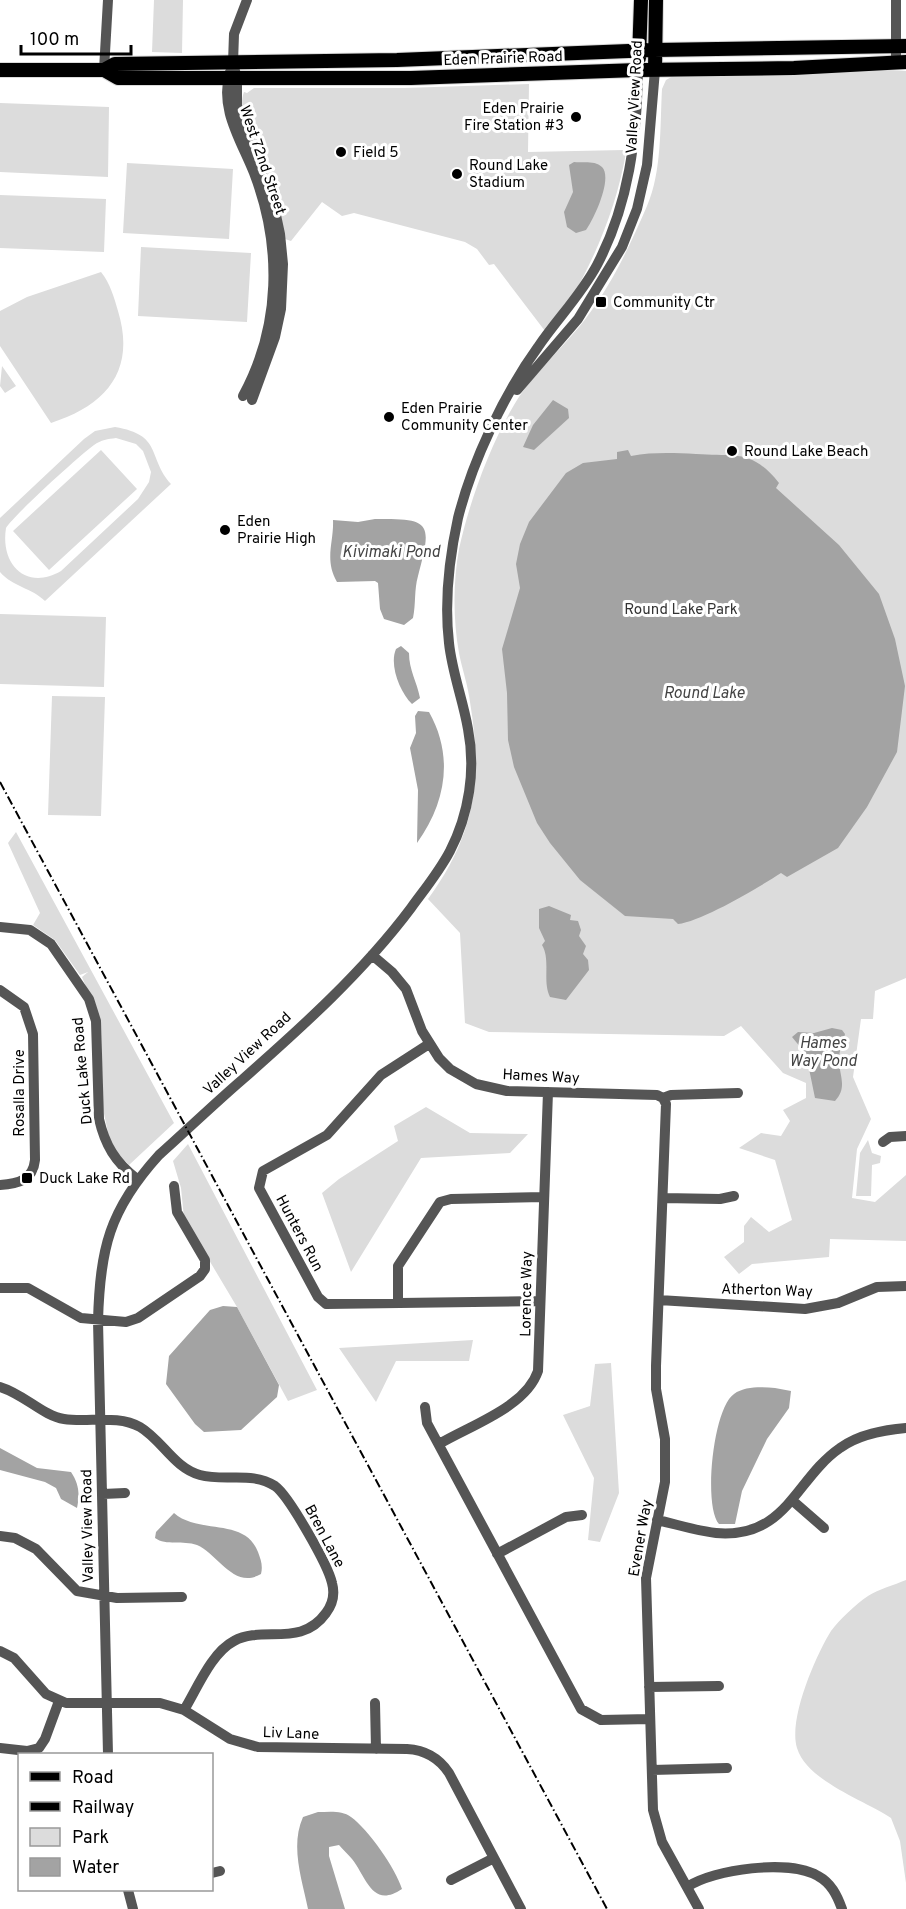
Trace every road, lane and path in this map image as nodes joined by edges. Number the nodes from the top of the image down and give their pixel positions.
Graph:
1 (108, 0) edge
2 (247, 0) edge
3 (641, 0) edge
4 (656, 0) edge
5 (896, 0) edge
6 (901, 46) edge
7 (654, 50) junction
8 (639, 51) junction
9 (233, 63) junction
10 (901, 63) edge
11 (0, 70) edge
12 (104, 70) junction
13 (638, 70) junction
14 (655, 70) junction
15 (233, 79) junction
16 (247, 398) dead end
17 (504, 405) junction
18 (0, 927) edge
19 (372, 956) junction
20 (0, 990) edge
21 (429, 1044) junction
22 (548, 1092) junction
23 (738, 1093) dead end
24 (663, 1098) junction
25 (906, 1136) edge
26 (883, 1142) dead end
27 (137, 1179) junction
28 (0, 1185) edge
29 (174, 1186) dead end
30 (734, 1196) dead end
31 (543, 1197) junction
32 (663, 1198) junction
33 (906, 1286) edge
34 (0, 1288) edge
35 (659, 1300) junction
36 (540, 1301) junction
37 (398, 1303) junction
38 (98, 1320) junction
39 (0, 1387) edge
40 (425, 1407) dead end
41 (101, 1421) junction
42 (906, 1428) edge
43 (439, 1444) junction
44 (125, 1493) dead end
45 (103, 1494) junction
46 (793, 1501) junction
47 (582, 1515) dead end
48 (657, 1520) junction
49 (824, 1528) dead end
50 (0, 1536) edge
51 (497, 1554) junction
52 (105, 1596) junction
53 (182, 1597) dead end
54 (0, 1651) edge
55 (719, 1686) dead end
56 (649, 1687) junction
57 (59, 1701) junction
58 (375, 1703) dead end
59 (107, 1704) junction
60 (184, 1710) junction
61 (651, 1719) junction
62 (0, 1748) edge
63 (376, 1749) junction
64 (108, 1753) edge
65 (727, 1768) dead end
66 (652, 1770) junction
67 (495, 1858) junction
68 (451, 1880) dead end
69 (687, 1887) junction
70 (130, 1891) edge
71 (133, 1909) edge
72 (521, 1909) edge
73 (699, 1909) edge
74 (842, 1909) edge

1 - 12 street
2 - 9 street, West 72nd Street
3 - 8 main road, Valley View Road
4 - 7 main road, Valley View Road
5 - 6 street
6 - 7 main road, Eden Prairie Road
6 - 10 street
7 - 8 main road, Eden Prairie Road
7 - 14 main road, Valley View Road
8 - 9 main road, Eden Prairie Road
8 - 13 main road, Valley View Road
9 - 12 main road, Eden Prairie Road
9 - 15 street, West 72nd Street
10 - 14 main road, Eden Prairie Road
11 - 12 main road, Eden Prairie Road
12 - 15 main road, Eden Prairie Road
13 - 14 main road, Eden Prairie Road
13 - 15 main road, Eden Prairie Road
13 - 17 street, Valley View Road
14 - 17 street, Valley View Road
15 - 16 street, West 72nd Street
17 - 19 street, Valley View Road
18 - 27 street, Duck Lake Road
19 - 21 street, Hames Way
19 - 27 street, Valley View Road
20 - 28 street, Rosalla Drive
21 - 22 street, Hames Way
21 - 37 street, Hunters Run
22 - 24 street, Hames Way
22 - 31 street, Lorence Way
23 - 24 street, Hames Way
24 - 32 street, Evener Way
25 - 26 street
27 - 38 street, Valley View Road
29 - 38 street
30 - 32 street
31 - 36 street, Lorence Way
31 - 37 street
32 - 35 street, Evener Way
33 - 35 street, Atherton Way
34 - 38 street
35 - 48 street, Evener Way
36 - 37 street, Hunters Run
36 - 43 street, Lorence Way
38 - 41 street, Valley View Road
39 - 41 street, Bren Lane
40 - 43 street
41 - 45 street, Valley View Road
41 - 60 street, Bren Lane
42 - 46 street
43 - 51 street
44 - 45 street
45 - 52 street, Valley View Road
46 - 48 street
46 - 49 street
47 - 51 street
48 - 56 street, Evener Way
50 - 52 street
51 - 61 street
52 - 53 street
52 - 59 street, Valley View Road
54 - 57 street
55 - 56 street
56 - 61 street, Evener Way
57 - 59 street, Liv Lane
57 - 62 street
58 - 63 street
59 - 60 street, Liv Lane
59 - 64 street, Valley View Road
60 - 63 street, Liv Lane
61 - 66 street, Evener Way
63 - 67 street, Liv Lane
65 - 66 street
66 - 69 street, Evener Way
67 - 68 street
67 - 72 street, Liv Lane
69 - 73 street, Evener Way
69 - 74 street
70 - 71 street

